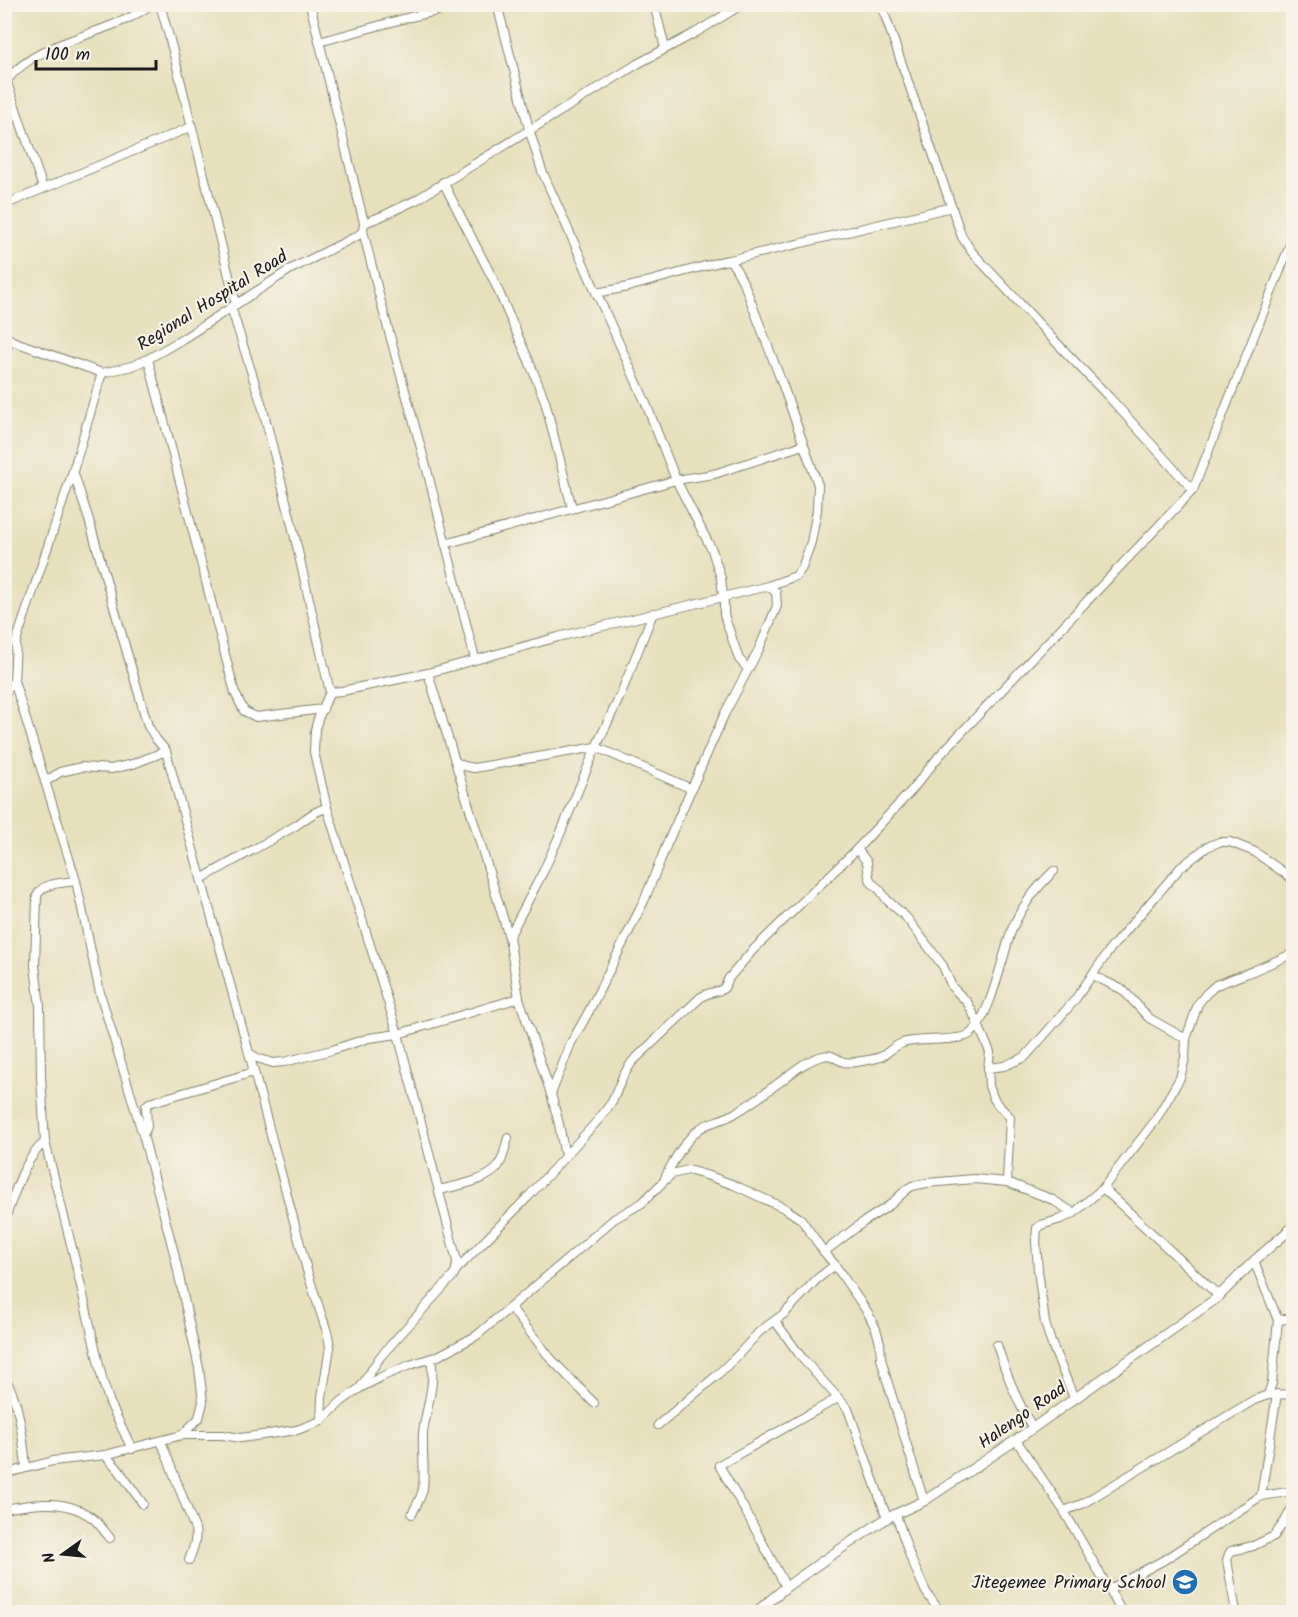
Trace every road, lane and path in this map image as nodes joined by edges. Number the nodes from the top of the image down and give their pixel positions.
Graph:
1 (152, 4) edge
2 (160, 4) edge
3 (310, 4) edge
4 (468, 4) edge
5 (497, 4) edge
6 (654, 4) edge
7 (743, 4) edge
8 (881, 4) edge
9 (319, 42) junction
10 (665, 48) junction
11 (6, 77) edge
12 (191, 127) junction
13 (529, 129) junction
14 (443, 182) junction
15 (43, 188) junction
16 (4, 205) edge
17 (952, 207) junction
18 (363, 227) junction
19 (1293, 235) edge
20 (730, 260) junction
21 (596, 293) junction
22 (233, 305) junction
23 (7, 339) edge
24 (4, 357) edge
25 (148, 359) junction
26 (102, 373) junction
27 (803, 445) junction
28 (73, 471) junction
29 (676, 480) junction
30 (1193, 490) junction
31 (572, 508) junction
32 (445, 544) junction
33 (768, 586) junction
34 (724, 596) junction
35 (653, 614) junction
36 (475, 659) junction
37 (748, 669) junction
38 (428, 673) junction
39 (14, 681) junction
40 (330, 692) junction
41 (4, 694) edge
42 (323, 709) junction
43 (596, 747) junction
44 (166, 751) junction
45 (456, 762) junction
46 (45, 782) junction
47 (692, 789) junction
48 (327, 808) junction
49 (857, 849) junction
50 (1054, 871) dead end
51 (201, 879) junction
52 (1293, 880) edge
53 (76, 881) junction
54 (509, 938) junction
55 (1293, 953) edge
56 (1092, 975) junction
57 (519, 998) junction
58 (978, 1026) junction
59 (398, 1034) junction
60 (1186, 1039) junction
61 (249, 1053) junction
62 (988, 1068) junction
63 (254, 1072) junction
64 (551, 1094) junction
65 (143, 1135) junction
66 (508, 1138) dead end
67 (45, 1142) junction
68 (565, 1156) junction
69 (665, 1180) junction
70 (1006, 1182) junction
71 (1103, 1188) junction
72 (440, 1190) junction
73 (1074, 1213) junction
74 (4, 1221) edge
75 (1293, 1226) edge
76 (824, 1252) junction
77 (1254, 1262) junction
78 (835, 1265) junction
79 (456, 1270) junction
80 (1219, 1296) junction
81 (511, 1308) junction
82 (1293, 1318) edge
83 (1278, 1320) junction
84 (775, 1321) junction
85 (997, 1345) dead end
86 (431, 1359) junction
87 (4, 1382) edge
88 (360, 1388) junction
89 (1273, 1394) junction
90 (1293, 1394) edge
91 (838, 1398) junction
92 (1074, 1398) junction
93 (594, 1403) dead end
94 (321, 1421) junction
95 (658, 1425) dead end
96 (1032, 1427) junction
97 (182, 1435) junction
98 (1016, 1440) junction
99 (161, 1441) junction
100 (132, 1449) junction
101 (105, 1455) junction
102 (26, 1467) junction
103 (4, 1474) edge
104 (1293, 1491) edge
105 (1261, 1496) junction
106 (924, 1501) junction
107 (143, 1504) dead end
108 (1293, 1504) edge
109 (4, 1509) edge
110 (1064, 1511) junction
111 (412, 1514) dead end
112 (892, 1516) junction
113 (110, 1538) dead end
114 (189, 1560) dead end
115 (786, 1587) junction
116 (1110, 1589) junction
117 (756, 1612) edge
118 (940, 1612) edge
119 (1122, 1612) edge
120 (1236, 1612) edge

1 - 11 street
2 - 12 street
3 - 9 street
4 - 9 street
5 - 13 street
6 - 10 street
7 - 10 street, Regional Hospital Road
8 - 17 street
9 - 18 street
10 - 13 street, Regional Hospital Road
11 - 15 street
12 - 15 street
12 - 22 street
13 - 14 street, Regional Hospital Road
13 - 21 street
14 - 18 street, Regional Hospital Road
14 - 31 street
15 - 16 street
17 - 20 street
17 - 30 street
18 - 22 street, Regional Hospital Road
18 - 32 street
19 - 30 street
20 - 21 street
20 - 27 street
21 - 29 street
22 - 25 street, Regional Hospital Road
22 - 40 street
23 - 24 street
23 - 26 street
25 - 26 street, Regional Hospital Road
25 - 42 street
26 - 28 street
27 - 29 street
27 - 33 street
28 - 39 street
28 - 44 street
29 - 31 street
29 - 34 street
30 - 49 street
31 - 32 street
32 - 36 street
33 - 34 street
33 - 37 street
34 - 35 street
34 - 37 street
35 - 36 street
35 - 43 street
36 - 38 street
37 - 47 street
38 - 40 street
38 - 45 street
39 - 41 street
39 - 46 street
40 - 42 street
42 - 48 street
43 - 45 street
43 - 47 street
43 - 54 street
44 - 46 street
44 - 51 street
45 - 54 street
46 - 53 street
47 - 64 street
48 - 51 street
48 - 59 street
49 - 58 street
49 - 68 street
50 - 58 street
51 - 61 street
52 - 56 street
53 - 65 street
53 - 67 street
54 - 57 street
55 - 60 street
56 - 60 street
56 - 62 street
57 - 59 street
57 - 64 street
58 - 62 street
58 - 69 street
59 - 61 street
59 - 72 street
60 - 71 street
61 - 63 street
62 - 70 street
63 - 65 street
63 - 94 street
64 - 68 street
65 - 97 street
66 - 72 street
67 - 74 street
67 - 100 street
68 - 79 street
69 - 76 street
69 - 81 street
70 - 73 street
70 - 76 street
71 - 73 street
71 - 80 street
72 - 79 street
73 - 92 street
75 - 77 street, Halengo Road
76 - 78 street
77 - 80 street, Halengo Road
77 - 83 street
78 - 84 street
78 - 106 street
79 - 88 street
80 - 92 street, Halengo Road
81 - 86 street
81 - 93 street
82 - 83 street
83 - 89 street
84 - 91 street
84 - 95 street
85 - 96 street
86 - 88 street
86 - 111 street
87 - 102 street
88 - 94 street
89 - 90 street
89 - 105 street
89 - 110 street
91 - 112 street
91 - 115 street
92 - 96 street, Halengo Road
94 - 97 street
96 - 98 street, Halengo Road
97 - 99 street
98 - 106 street, Halengo Road
98 - 110 street
99 - 100 street
99 - 114 street
100 - 101 street
101 - 102 street
101 - 107 street
102 - 103 street
104 - 105 street
105 - 116 street
106 - 112 street, Halengo Road
108 - 120 street
109 - 113 street
110 - 116 street
112 - 115 street, Halengo Road
112 - 118 street
115 - 117 street, Halengo Road
116 - 119 street

